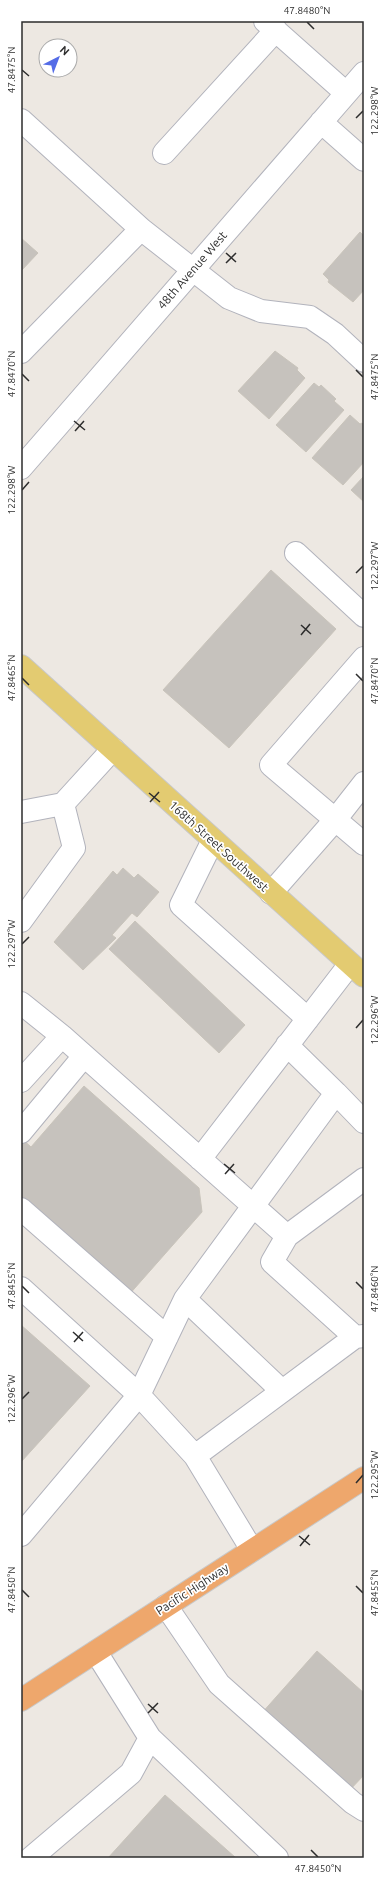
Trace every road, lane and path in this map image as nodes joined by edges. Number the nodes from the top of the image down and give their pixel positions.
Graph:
1 (271, 25) edge
2 (364, 73) edge
3 (346, 93) junction
4 (21, 120) edge
5 (321, 122) junction
6 (164, 153) dead end
7 (364, 160) edge
8 (141, 229) junction
9 (193, 270) junction
10 (21, 352) edge
11 (364, 361) edge
12 (21, 468) edge
13 (296, 554) dead end
14 (364, 616) edge
15 (364, 658) edge
16 (21, 666) edge
17 (113, 749) junction
18 (364, 783) edge
19 (63, 804) junction
20 (21, 812) edge
21 (335, 820) junction
22 (213, 840) junction
23 (364, 844) edge
24 (271, 893) junction
25 (21, 921) edge
26 (357, 970) edge
27 (21, 1003) edge
28 (308, 1019) junction
29 (62, 1036) junction
30 (287, 1045) junction
31 (84, 1056) junction
32 (21, 1081) edge
33 (336, 1093) junction
34 (364, 1122) edge
35 (21, 1132) edge
36 (200, 1159) junction
37 (364, 1179) edge
38 (253, 1206) junction
39 (21, 1209) edge
40 (287, 1236) junction
41 (21, 1288) edge
42 (185, 1300) junction
43 (360, 1336) edge
44 (167, 1337) junction
45 (282, 1391) junction
46 (139, 1395) junction
47 (195, 1456) junction
48 (364, 1478) edge
49 (21, 1534) edge
50 (252, 1550) junction
51 (166, 1606) junction
52 (96, 1652) junction
53 (23, 1694) edge
54 (150, 1738) junction
55 (358, 1806) edge
56 (31, 1858) edge
57 (277, 1858) edge

1 - 3 street
1 - 6 street
2 - 3 street, 48th Avenue West
3 - 5 street, 48th Avenue West
4 - 8 street
5 - 7 street
5 - 9 street, 48th Avenue West
8 - 9 street
8 - 10 street
9 - 11 street
9 - 12 street, 48th Avenue West
13 - 14 street
15 - 21 street
16 - 17 main road, 168th Street Southwest
17 - 19 street
17 - 22 main road, 168th Street Southwest
18 - 21 street
19 - 20 street
19 - 25 street
21 - 23 street
21 - 24 street
22 - 24 main road, 168th Street Southwest
22 - 28 street
24 - 26 main road, 168th Street Southwest
26 - 28 street
27 - 29 street
28 - 30 street
29 - 31 street
29 - 32 street
30 - 33 street
30 - 36 street
31 - 35 street
31 - 36 street
33 - 34 street
33 - 38 street
36 - 38 street
37 - 40 street
38 - 40 street
38 - 42 street
39 - 44 street
40 - 43 street
41 - 46 street
42 - 44 street
42 - 45 street
43 - 45 street
44 - 46 street
45 - 47 street
46 - 47 street
46 - 49 street
47 - 50 street
48 - 50 highway, Pacific Highway
50 - 51 highway, Pacific Highway
51 - 52 highway, Pacific Highway
51 - 55 street
52 - 53 highway, Pacific Highway
52 - 54 street
54 - 56 street
54 - 57 street

